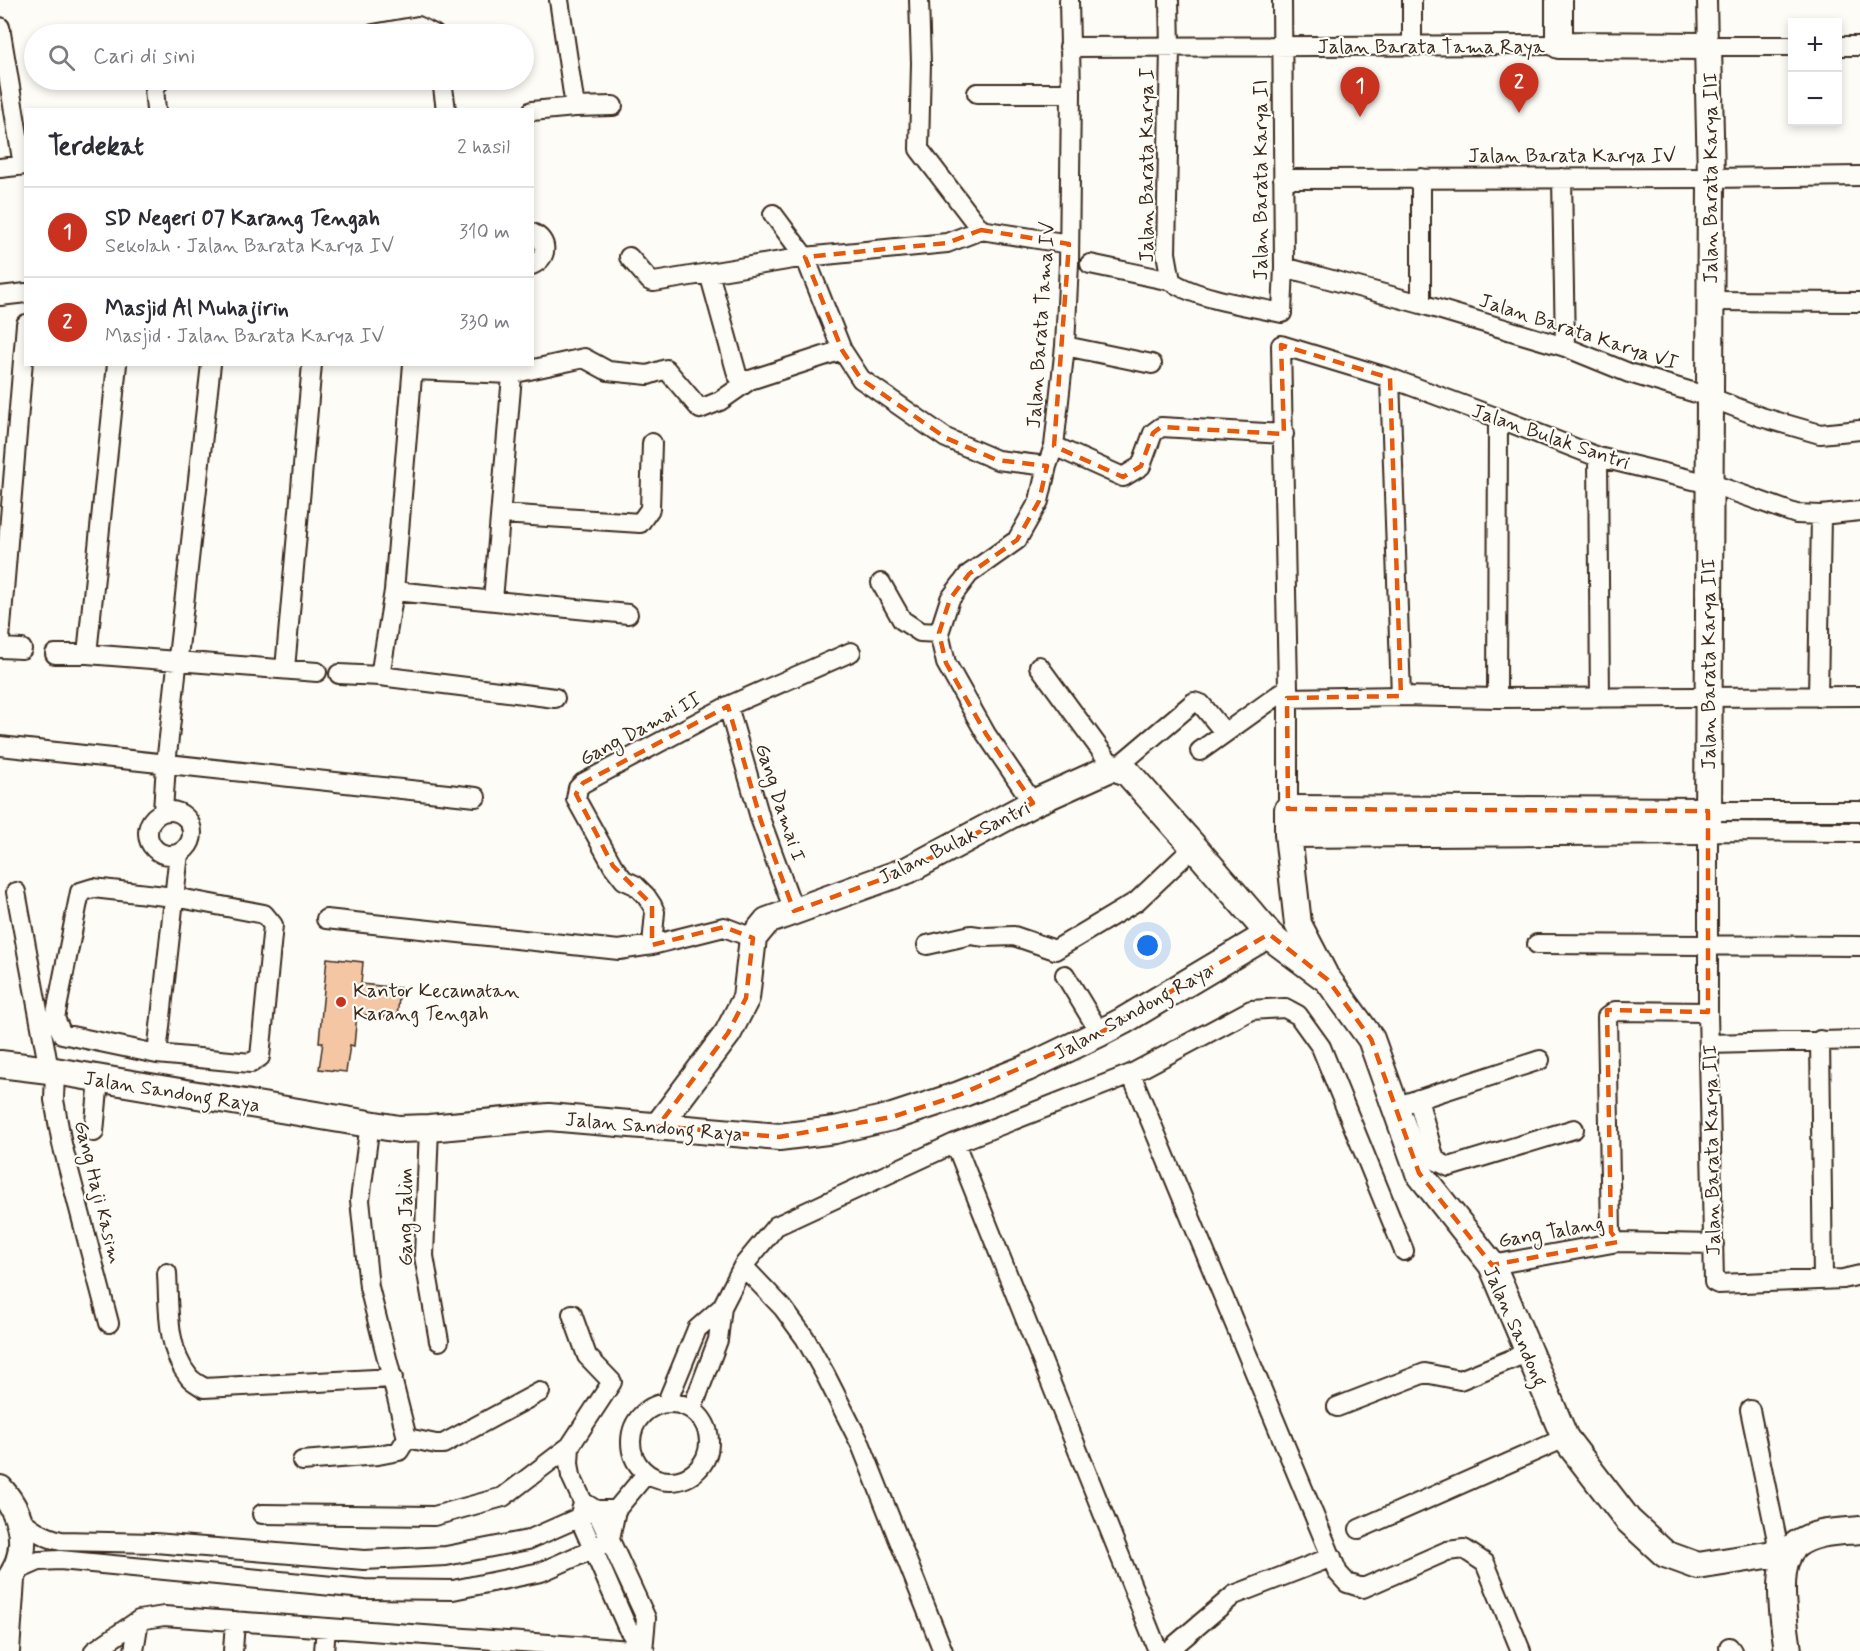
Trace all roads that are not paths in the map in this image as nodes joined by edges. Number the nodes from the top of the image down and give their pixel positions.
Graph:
1 (559, 0) edge
2 (919, 0) edge
3 (1069, 0) edge
4 (1169, 0) edge
5 (1282, 0) edge
6 (1412, 0) edge
7 (1559, 0) edge
8 (1707, 0) edge
9 (0, 27) edge
10 (1412, 44) junction
11 (1559, 45) junction
12 (1708, 46) junction
13 (1788, 46) edge
14 (1842, 46) edge
15 (1860, 46) edge
16 (1070, 47) junction
17 (1281, 47) junction
18 (1170, 48) junction
19 (154, 90) edge
20 (443, 90) edge
21 (977, 93) dead end
22 (1071, 93) junction
23 (614, 106) dead end
24 (574, 107) junction
25 (156, 108) edge
26 (446, 108) edge
27 (534, 111) edge
28 (24, 165) edge
29 (0, 168) edge
30 (1860, 176) edge
31 (1283, 178) junction
32 (1421, 178) junction
33 (1562, 178) junction
34 (1711, 178) junction
35 (773, 214) dead end
36 (981, 230) junction
37 (534, 234) edge
38 (1069, 244) junction
39 (629, 257) dead end
40 (805, 257) junction
41 (534, 264) edge
42 (1090, 264) dead end
43 (1284, 267) junction
44 (709, 273) junction
45 (1171, 281) junction
46 (24, 293) edge
47 (0, 296) edge
48 (1711, 301) junction
49 (1860, 302) edge
50 (1421, 304) junction
51 (1065, 346) junction
52 (1565, 347) junction
53 (24, 348) edge
54 (842, 351) junction
55 (1152, 364) dead end
56 (117, 366) edge
57 (211, 366) edge
58 (312, 366) edge
59 (532, 366) edge
60 (534, 366) edge
61 (413, 367) edge
62 (512, 369) edge
63 (1390, 378) junction
64 (750, 380) junction
65 (1709, 397) junction
66 (1498, 418) junction
67 (1860, 430) edge
68 (1284, 434) junction
69 (652, 443) dead end
70 (1054, 446) junction
71 (1598, 457) junction
72 (1047, 466) junction
73 (1708, 484) junction
74 (1860, 511) edge
75 (501, 514) junction
76 (1821, 515) junction
77 (881, 583) dead end
78 (394, 591) junction
79 (493, 600) junction
80 (628, 614) dead end
81 (939, 633) junction
82 (0, 639) edge
83 (0, 648) edge
84 (22, 649) dead end
85 (851, 652) dead end
86 (55, 654) dead end
87 (87, 654) junction
88 (179, 661) junction
89 (1039, 666) dead end
90 (285, 669) junction
91 (317, 672) dead end
92 (339, 674) dead end
93 (380, 676) junction
94 (1288, 693) junction
95 (1401, 696) junction
96 (1860, 696) edge
97 (1707, 697) junction
98 (1818, 697) junction
99 (555, 698) dead end
100 (1497, 698) junction
101 (1600, 698) junction
102 (728, 706) junction
103 (1225, 733) junction
104 (0, 747) edge
105 (1200, 751) dead end
106 (166, 764) junction
107 (1115, 767) junction
108 (476, 797) dead end
109 (1033, 802) junction
110 (164, 811) junction
111 (1860, 811) edge
112 (1708, 821) junction
113 (1288, 822) junction
114 (1860, 832) edge
115 (1194, 847) junction
116 (179, 853) junction
117 (16, 892) dead end
118 (174, 897) junction
119 (794, 911) junction
120 (326, 919) dead end
121 (1269, 934) junction
122 (753, 938) junction
123 (1537, 944) dead end
124 (652, 945) junction
125 (927, 945) dead end
126 (1708, 945) junction
127 (1860, 946) edge
128 (1065, 975) dead end
129 (1328, 980) junction
130 (1708, 1012) junction
131 (1100, 1033) junction
132 (1820, 1040) junction
133 (1860, 1040) edge
134 (1709, 1044) junction
135 (157, 1054) junction
136 (1540, 1060) dead end
137 (0, 1064) edge
138 (52, 1071) junction
139 (1131, 1074) junction
140 (99, 1079) junction
141 (1407, 1103) junction
142 (370, 1123) junction
143 (658, 1126) junction
144 (429, 1128) junction
145 (1574, 1129) dead end
146 (94, 1132) dead end
147 (955, 1143) junction
148 (1618, 1242) junction
149 (1714, 1244) junction
150 (1404, 1251) dead end
151 (1491, 1264) junction
152 (743, 1266) junction
153 (167, 1273) dead end
154 (1860, 1275) edge
155 (1823, 1279) junction
156 (722, 1307) junction
157 (572, 1314) dead end
158 (109, 1323) dead end
159 (439, 1341) dead end
160 (1529, 1352) junction
161 (393, 1378) junction
162 (540, 1392) dead end
163 (667, 1402) junction
164 (1337, 1407) dead end
165 (692, 1409) junction
166 (1750, 1410) dead end
167 (407, 1438) junction
168 (1565, 1438) junction
169 (570, 1446) junction
170 (302, 1461) dead end
171 (646, 1474) junction
172 (0, 1490) edge
173 (586, 1510) junction
174 (616, 1510) junction
175 (262, 1514) dead end
176 (18, 1517) junction
177 (1359, 1529) dead end
178 (1860, 1530) edge
179 (610, 1539) junction
180 (155, 1543) junction
181 (593, 1549) junction
182 (1780, 1556) junction
183 (1332, 1557) junction
184 (151, 1570) junction
185 (9, 1581) edge
186 (139, 1620) junction
187 (235, 1622) junction
188 (326, 1628) junction
189 (419, 1643) edge
190 (0, 1644) edge
191 (510, 1646) edge
192 (606, 1650) edge
193 (5, 1651) edge
194 (94, 1651) edge
195 (134, 1651) edge
196 (233, 1651) edge
197 (324, 1651) edge
198 (644, 1651) edge
199 (943, 1651) edge
200 (1158, 1651) edge
201 (1168, 1651) edge
202 (1521, 1651) edge
203 (1788, 1651) edge

1 - 24 street
2 - 36 street
3 - 16 street, Jalan Barata Tama IV
4 - 18 street, Jalan Barata Karya I
5 - 17 street, Jalan Barata Karya II
6 - 10 street
7 - 11 street
8 - 12 street
9 - 28 street
10 - 11 street, Jalan Barata Tama Raya
10 - 17 street, Jalan Barata Tama Raya
11 - 12 street, Jalan Barata Tama Raya
12 - 13 street, Jalan Barata Tama Raya
12 - 34 street, Jalan Barata Karya III
14 - 15 street
16 - 18 street, Jalan Barata Tama Raya
16 - 22 street, Jalan Barata Tama IV
17 - 18 street, Jalan Barata Tama Raya
17 - 31 street, Jalan Barata Karya II
18 - 45 street, Jalan Barata Karya I
19 - 25 street
20 - 26 street
21 - 22 street
22 - 38 street, Jalan Barata Tama IV
23 - 24 street
24 - 27 street
28 - 29 street
30 - 34 street, Jalan Barata Karya IV
31 - 32 street, Jalan Barata Karya IV
31 - 43 street, Jalan Barata Karya II
32 - 33 street, Jalan Barata Karya IV
32 - 50 street
33 - 34 street, Jalan Barata Karya IV
33 - 52 street
34 - 48 street, Jalan Barata Karya III
35 - 40 street
36 - 38 street
36 - 40 street
37 - 41 street
38 - 51 street, Jalan Barata Tama IV
39 - 44 street
40 - 44 street
40 - 54 street
42 - 45 street
43 - 45 street, Jalan Barata Karya II
43 - 50 street, Jalan Barata Karya VI
44 - 64 street
46 - 47 street
48 - 49 street
48 - 65 street, Jalan Barata Karya III
50 - 52 street, Jalan Barata Karya VI
51 - 55 street
51 - 70 street, Jalan Barata Tama IV
52 - 65 street, Jalan Barata Karya VI
53 - 82 street
54 - 64 street
54 - 72 street
56 - 87 street
57 - 88 street
58 - 90 street
59 - 62 street
60 - 64 street
61 - 62 street
61 - 78 street
62 - 75 street
63 - 66 street, Jalan Bulak Santri
63 - 68 street, Jalan Bulak Santri
63 - 95 street
65 - 67 street, Jalan Barata Karya VI
65 - 73 street, Jalan Barata Karya III
66 - 71 street, Jalan Bulak Santri
66 - 100 street
68 - 70 street
68 - 94 street
69 - 75 street
70 - 72 street, Jalan Barata Tama IV
71 - 73 street, Jalan Bulak Santri
71 - 101 street
72 - 81 street, Jalan Barata Tama IV
73 - 76 street, Jalan Bulak Santri
73 - 97 street, Jalan Barata Karya III
74 - 76 street, Jalan Bulak Santri
75 - 79 street
76 - 98 street
77 - 81 street
78 - 79 street
78 - 93 street
79 - 80 street
81 - 109 street
83 - 84 street
85 - 102 street
86 - 87 street
87 - 88 street
88 - 90 street
88 - 106 street
89 - 107 street
90 - 91 street
92 - 93 street
93 - 99 street
94 - 95 street
94 - 103 street
94 - 113 street
95 - 100 street
96 - 98 street
97 - 98 street
97 - 101 street
97 - 112 street, Jalan Barata Karya III
100 - 101 street
102 - 119 street, Gang Damai I
102 - 124 street, Gang Damai II
103 - 105 street
103 - 107 street
104 - 106 street
106 - 108 street
106 - 110 street
107 - 109 street, Jalan Bulak Santri
107 - 115 street
109 - 119 street, Jalan Bulak Santri
110 - 116 street
110 - 116 street
111 - 112 street
112 - 113 street
112 - 114 street
112 - 126 street, Jalan Barata Karya III
113 - 129 street
115 - 121 street
115 - 125 street
116 - 118 street
117 - 138 street, Gang Haji Kasim
118 - 135 street
118 - 135 street
118 - 135 street
119 - 122 street, Jalan Bulak Santri
120 - 124 street
121 - 129 street, Jalan Sandong
121 - 131 street, Jalan Sandong Raya
122 - 124 street
122 - 143 street
123 - 126 street
126 - 127 street
126 - 130 street, Jalan Barata Karya III
128 - 131 street
129 - 141 street, Jalan Sandong
130 - 134 street, Jalan Barata Karya III
130 - 148 street
131 - 143 street, Jalan Sandong Raya
132 - 133 street
132 - 134 street
132 - 155 street
134 - 149 street, Jalan Barata Karya III
136 - 141 street
137 - 138 street, Jalan Sandong Raya
138 - 140 street, Jalan Sandong Raya
138 - 158 street, Gang Haji Kasim
139 - 147 street
139 - 150 street
139 - 183 street
140 - 142 street, Jalan Sandong Raya
140 - 146 street
141 - 145 street
141 - 151 street, Jalan Sandong
142 - 144 street, Jalan Sandong Raya
142 - 161 street
143 - 144 street, Jalan Sandong Raya
144 - 159 street, Gang Jalim
147 - 152 street
147 - 200 street
148 - 149 street, Gang Talang
148 - 151 street, Gang Talang
149 - 155 street, Jalan Barata Karya III
151 - 160 street, Jalan Sandong
152 - 156 street
152 - 199 street
153 - 161 street
154 - 155 street
156 - 163 street
156 - 165 street
157 - 169 street
160 - 164 street
160 - 168 street, Jalan Sandong
161 - 167 street
162 - 167 street
163 - 165 street
163 - 171 street
165 - 171 street
166 - 182 street
167 - 170 street
168 - 177 street
168 - 182 street, Jalan Sandong
169 - 173 street
169 - 175 street
171 - 174 street
172 - 176 street
173 - 174 street
173 - 179 street
173 - 180 street
173 - 181 street
174 - 179 street
176 - 180 street
176 - 185 street
178 - 182 street
179 - 181 street
179 - 198 street
180 - 184 street
181 - 184 street
181 - 198 street
182 - 203 street
183 - 201 street
183 - 202 street
184 - 185 street
185 - 193 street
186 - 187 street
186 - 194 street
186 - 195 street
187 - 188 street
187 - 196 street
188 - 189 street
188 - 197 street
189 - 191 street
190 - 193 street
191 - 192 street
192 - 198 street

